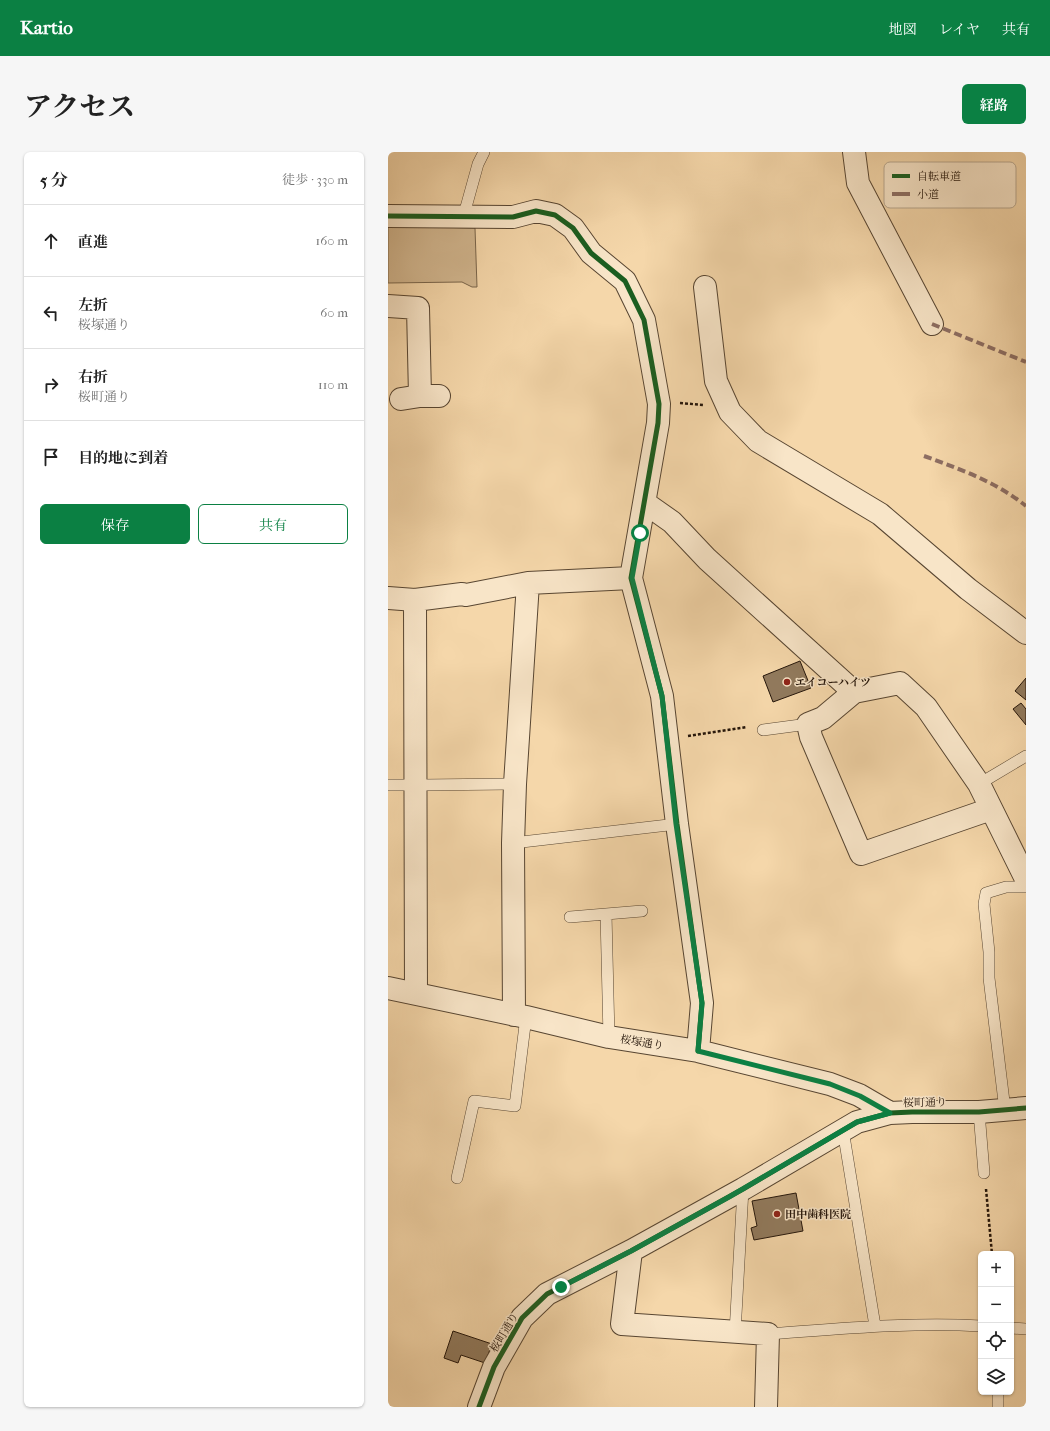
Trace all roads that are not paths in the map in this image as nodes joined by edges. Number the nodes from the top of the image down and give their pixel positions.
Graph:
1 (484, 152) edge
2 (854, 152) edge
3 (388, 216) edge
4 (463, 218) junction
5 (705, 288) dead end
6 (388, 306) edge
7 (932, 324) dead end
8 (420, 397) dead end
9 (645, 503) junction
10 (632, 578) junction
11 (528, 583) junction
12 (388, 598) edge
13 (416, 600) junction
14 (1026, 633) edge
15 (854, 692) junction
16 (808, 724) junction
17 (763, 730) dead end
18 (1026, 756) edge
19 (512, 784) junction
20 (979, 784) junction
21 (388, 785) edge
22 (417, 785) junction
23 (991, 809) junction
24 (676, 824) junction
25 (513, 843) junction
26 (1026, 879) edge
27 (1026, 888) edge
28 (642, 911) dead end
29 (606, 914) junction
30 (570, 917) dead end
31 (388, 988) edge
32 (416, 993) junction
33 (520, 1016) junction
34 (609, 1037) junction
35 (698, 1051) junction
36 (1000, 1112) edge
37 (890, 1113) junction
38 (843, 1130) junction
39 (984, 1173) road end
40 (457, 1178) dead end
41 (743, 1189) junction
42 (631, 1251) junction
43 (876, 1326) junction
44 (978, 1326) edge
45 (1014, 1328) edge
46 (1026, 1329) edge
47 (735, 1333) junction
48 (768, 1334) junction
49 (998, 1395) edge
50 (479, 1407) edge
51 (766, 1407) edge
52 (998, 1407) edge

1 - 4 lane
2 - 7 street
3 - 4 street
4 - 9 street
5 - 14 street
6 - 8 street
9 - 10 street
9 - 15 street
10 - 11 street
10 - 24 street
11 - 13 street
11 - 19 street
12 - 13 street
13 - 22 street
15 - 16 street
15 - 20 street
16 - 17 lane
16 - 23 street
18 - 20 lane
19 - 22 lane
19 - 25 street
20 - 23 street
21 - 22 lane
22 - 32 street
23 - 26 street
24 - 25 lane
24 - 35 street
25 - 33 street
27 - 36 lane
28 - 29 lane
29 - 30 lane
29 - 34 lane
31 - 32 street, 桜塚通り
32 - 33 street, 桜塚通り
33 - 34 street, 桜塚通り
33 - 40 lane
34 - 35 street, 桜塚通り
35 - 37 street, 桜塚通り
36 - 37 street, 桜町通り
36 - 39 lane
37 - 38 street, 桜町通り
38 - 41 street, 桜町通り
38 - 43 lane
41 - 42 street, 桜町通り
41 - 47 lane
42 - 47 street
42 - 50 street, 桜町通り
43 - 44 lane
43 - 48 lane
45 - 46 lane
47 - 48 street
48 - 51 street
49 - 52 lane

